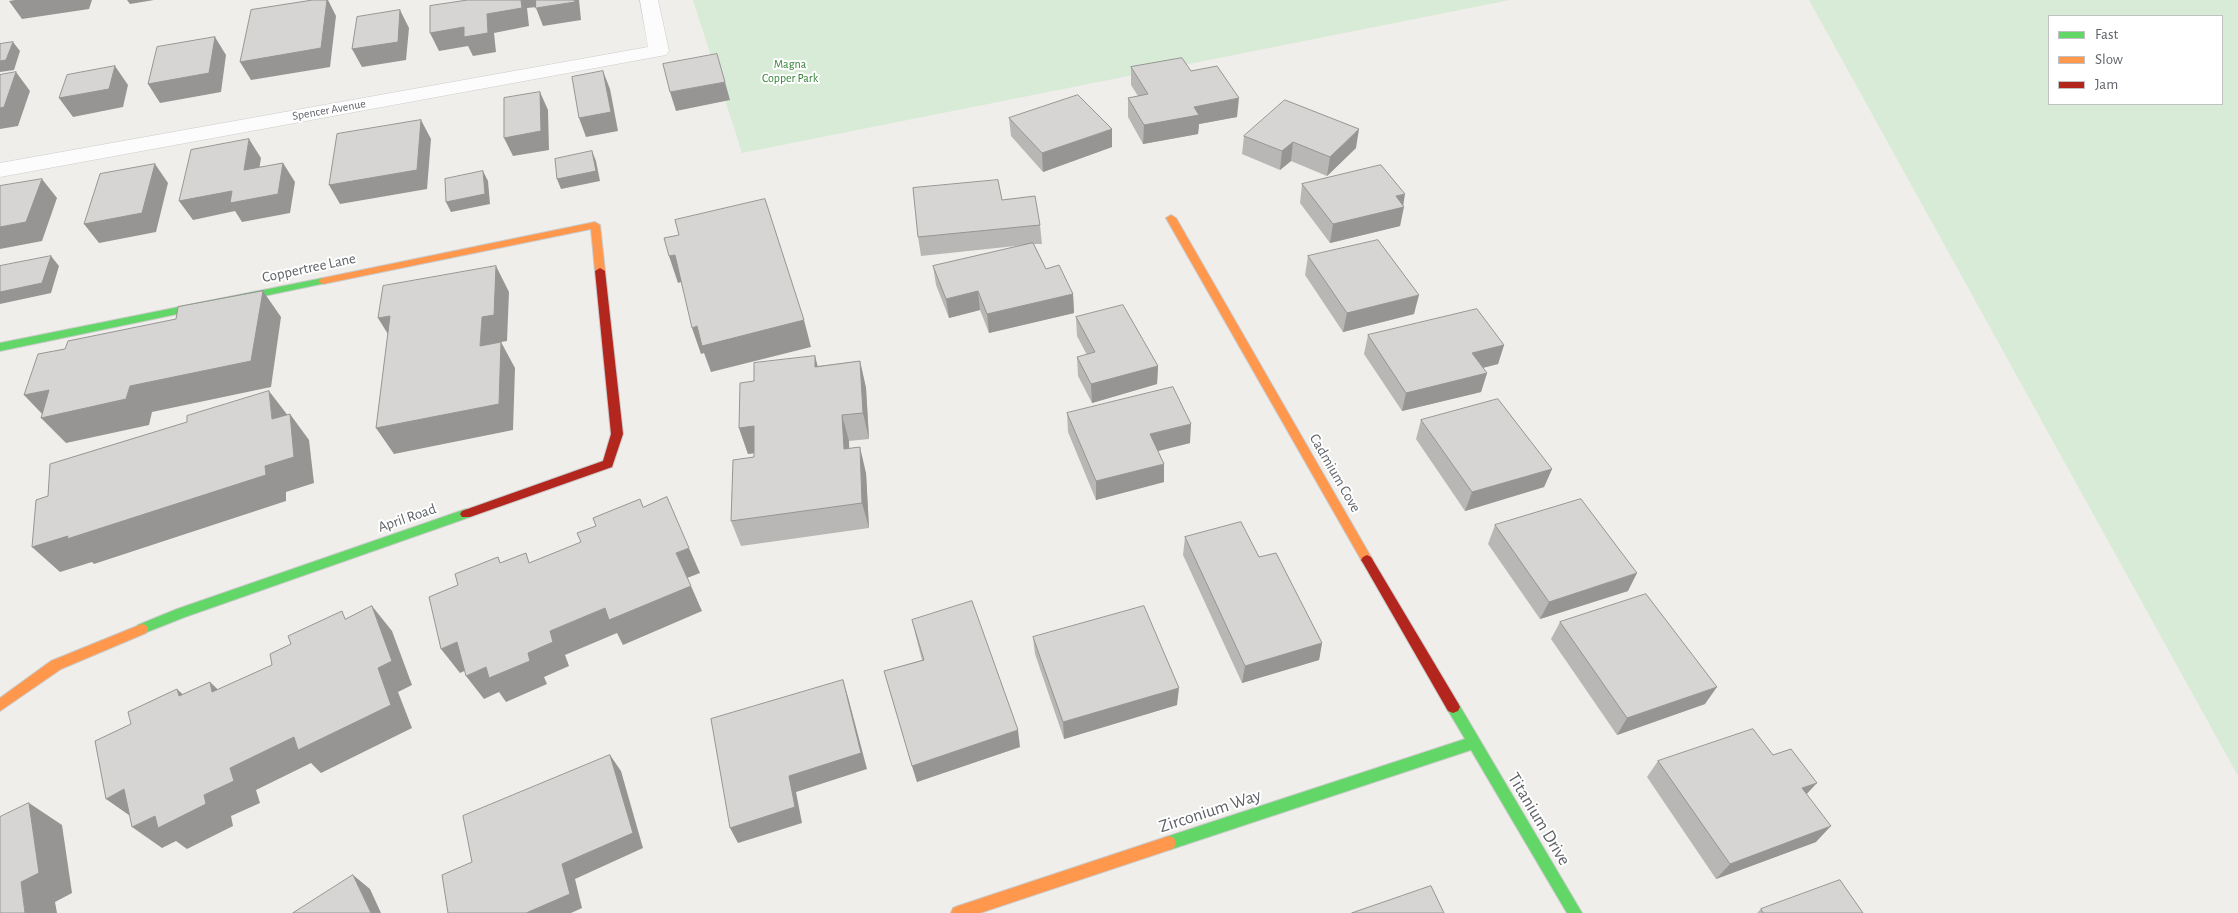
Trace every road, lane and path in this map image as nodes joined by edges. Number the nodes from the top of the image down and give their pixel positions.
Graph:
1 (650, 0) edge
2 (0, 170) edge
3 (1171, 218) dead end
4 (596, 225) joint
5 (0, 347) edge
6 (0, 705) edge
7 (1473, 743) junction
8 (958, 913) edge
9 (1575, 913) edge

1 - 2 street, Spencer Avenue
3 - 7 street, Cadmium Cove
4 - 5 street, Coppertree Lane
4 - 6 street, April Road
7 - 8 street, Zirconium Way
7 - 9 street, Titanium Drive

